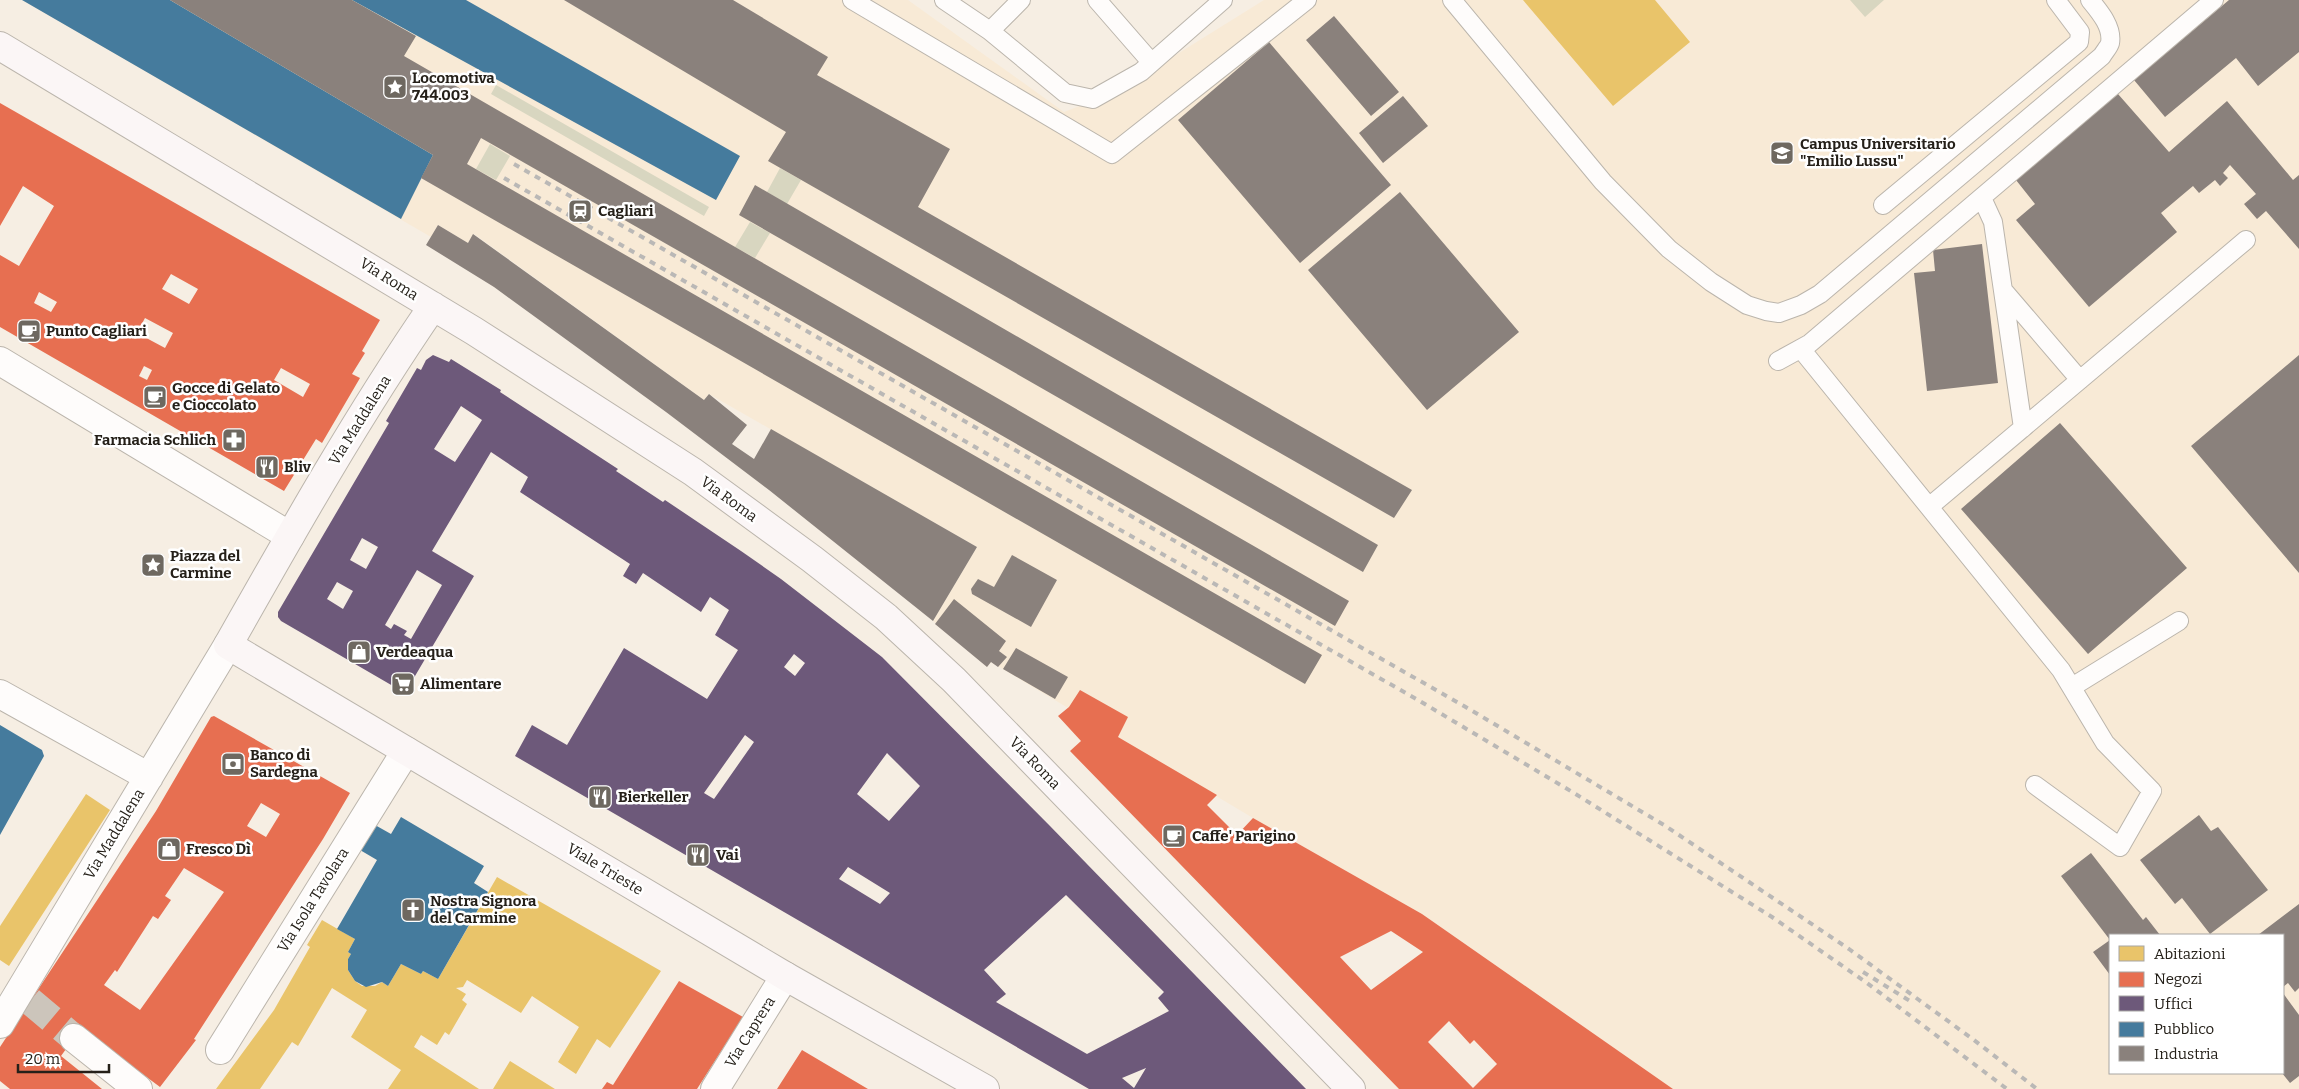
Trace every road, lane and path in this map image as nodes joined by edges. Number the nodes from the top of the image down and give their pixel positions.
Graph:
1 (852, 0) edge
2 (944, 0) edge
3 (1097, 0) edge
4 (1224, 0) edge
5 (1307, 0) edge
6 (1452, 0) edge
7 (2056, 0) edge
8 (2090, 0) edge
9 (2214, 0) edge
10 (1012, 3) edge
11 (990, 31) junction
12 (0, 46) edge
13 (1151, 62) junction
14 (1972, 131) junction
15 (1988, 153) junction
16 (1982, 198) junction
17 (1883, 204) dead end
18 (2246, 240) dead end
19 (2003, 290) junction
20 (433, 306) junction
21 (1801, 349) junction
22 (0, 361) edge
23 (1778, 361) dead end
24 (2080, 380) junction
25 (2022, 428) junction
26 (1929, 507) junction
27 (290, 536) junction
28 (2179, 621) dead end
29 (228, 645) junction
30 (2072, 687) junction
31 (0, 694) edge
32 (406, 751) junction
33 (149, 777) junction
34 (2035, 785) dead end
35 (785, 976) junction
36 (16, 991) edge
37 (0, 1024) edge
38 (74, 1038) tunnel mouth
39 (220, 1050) dead end
40 (138, 1089) edge
41 (716, 1089) edge
42 (985, 1089) edge
43 (1350, 1089) edge

1 - 5 lane
2 - 11 lane
3 - 13 lane
4 - 13 lane
6 - 15 lane
7 - 14 lane
8 - 15 lane
9 - 16 lane
10 - 11 lane
11 - 13 lane
12 - 20 main road, Via Roma
14 - 15 lane
14 - 17 lane
16 - 19 lane
16 - 21 lane
18 - 24 lane
19 - 24 lane
19 - 25 lane
20 - 27 main road, Via Maddalena
20 - 43 main road, Via Roma
21 - 23 lane
21 - 26 lane
22 - 27 street
24 - 25 lane
25 - 26 lane
26 - 30 lane
27 - 29 main road
28 - 30 lane
29 - 32 main road, Viale Trieste
29 - 33 street, Via Maddalena
30 - 34 lane
31 - 33 street
32 - 35 main road, Viale Trieste
32 - 39 street, Via Isola Tavolara
33 - 36 street, Via Maddalena
35 - 41 street, Via Caprera
35 - 42 main road, Viale Trieste
36 - 37 street, Via Maddalena
38 - 40 street

